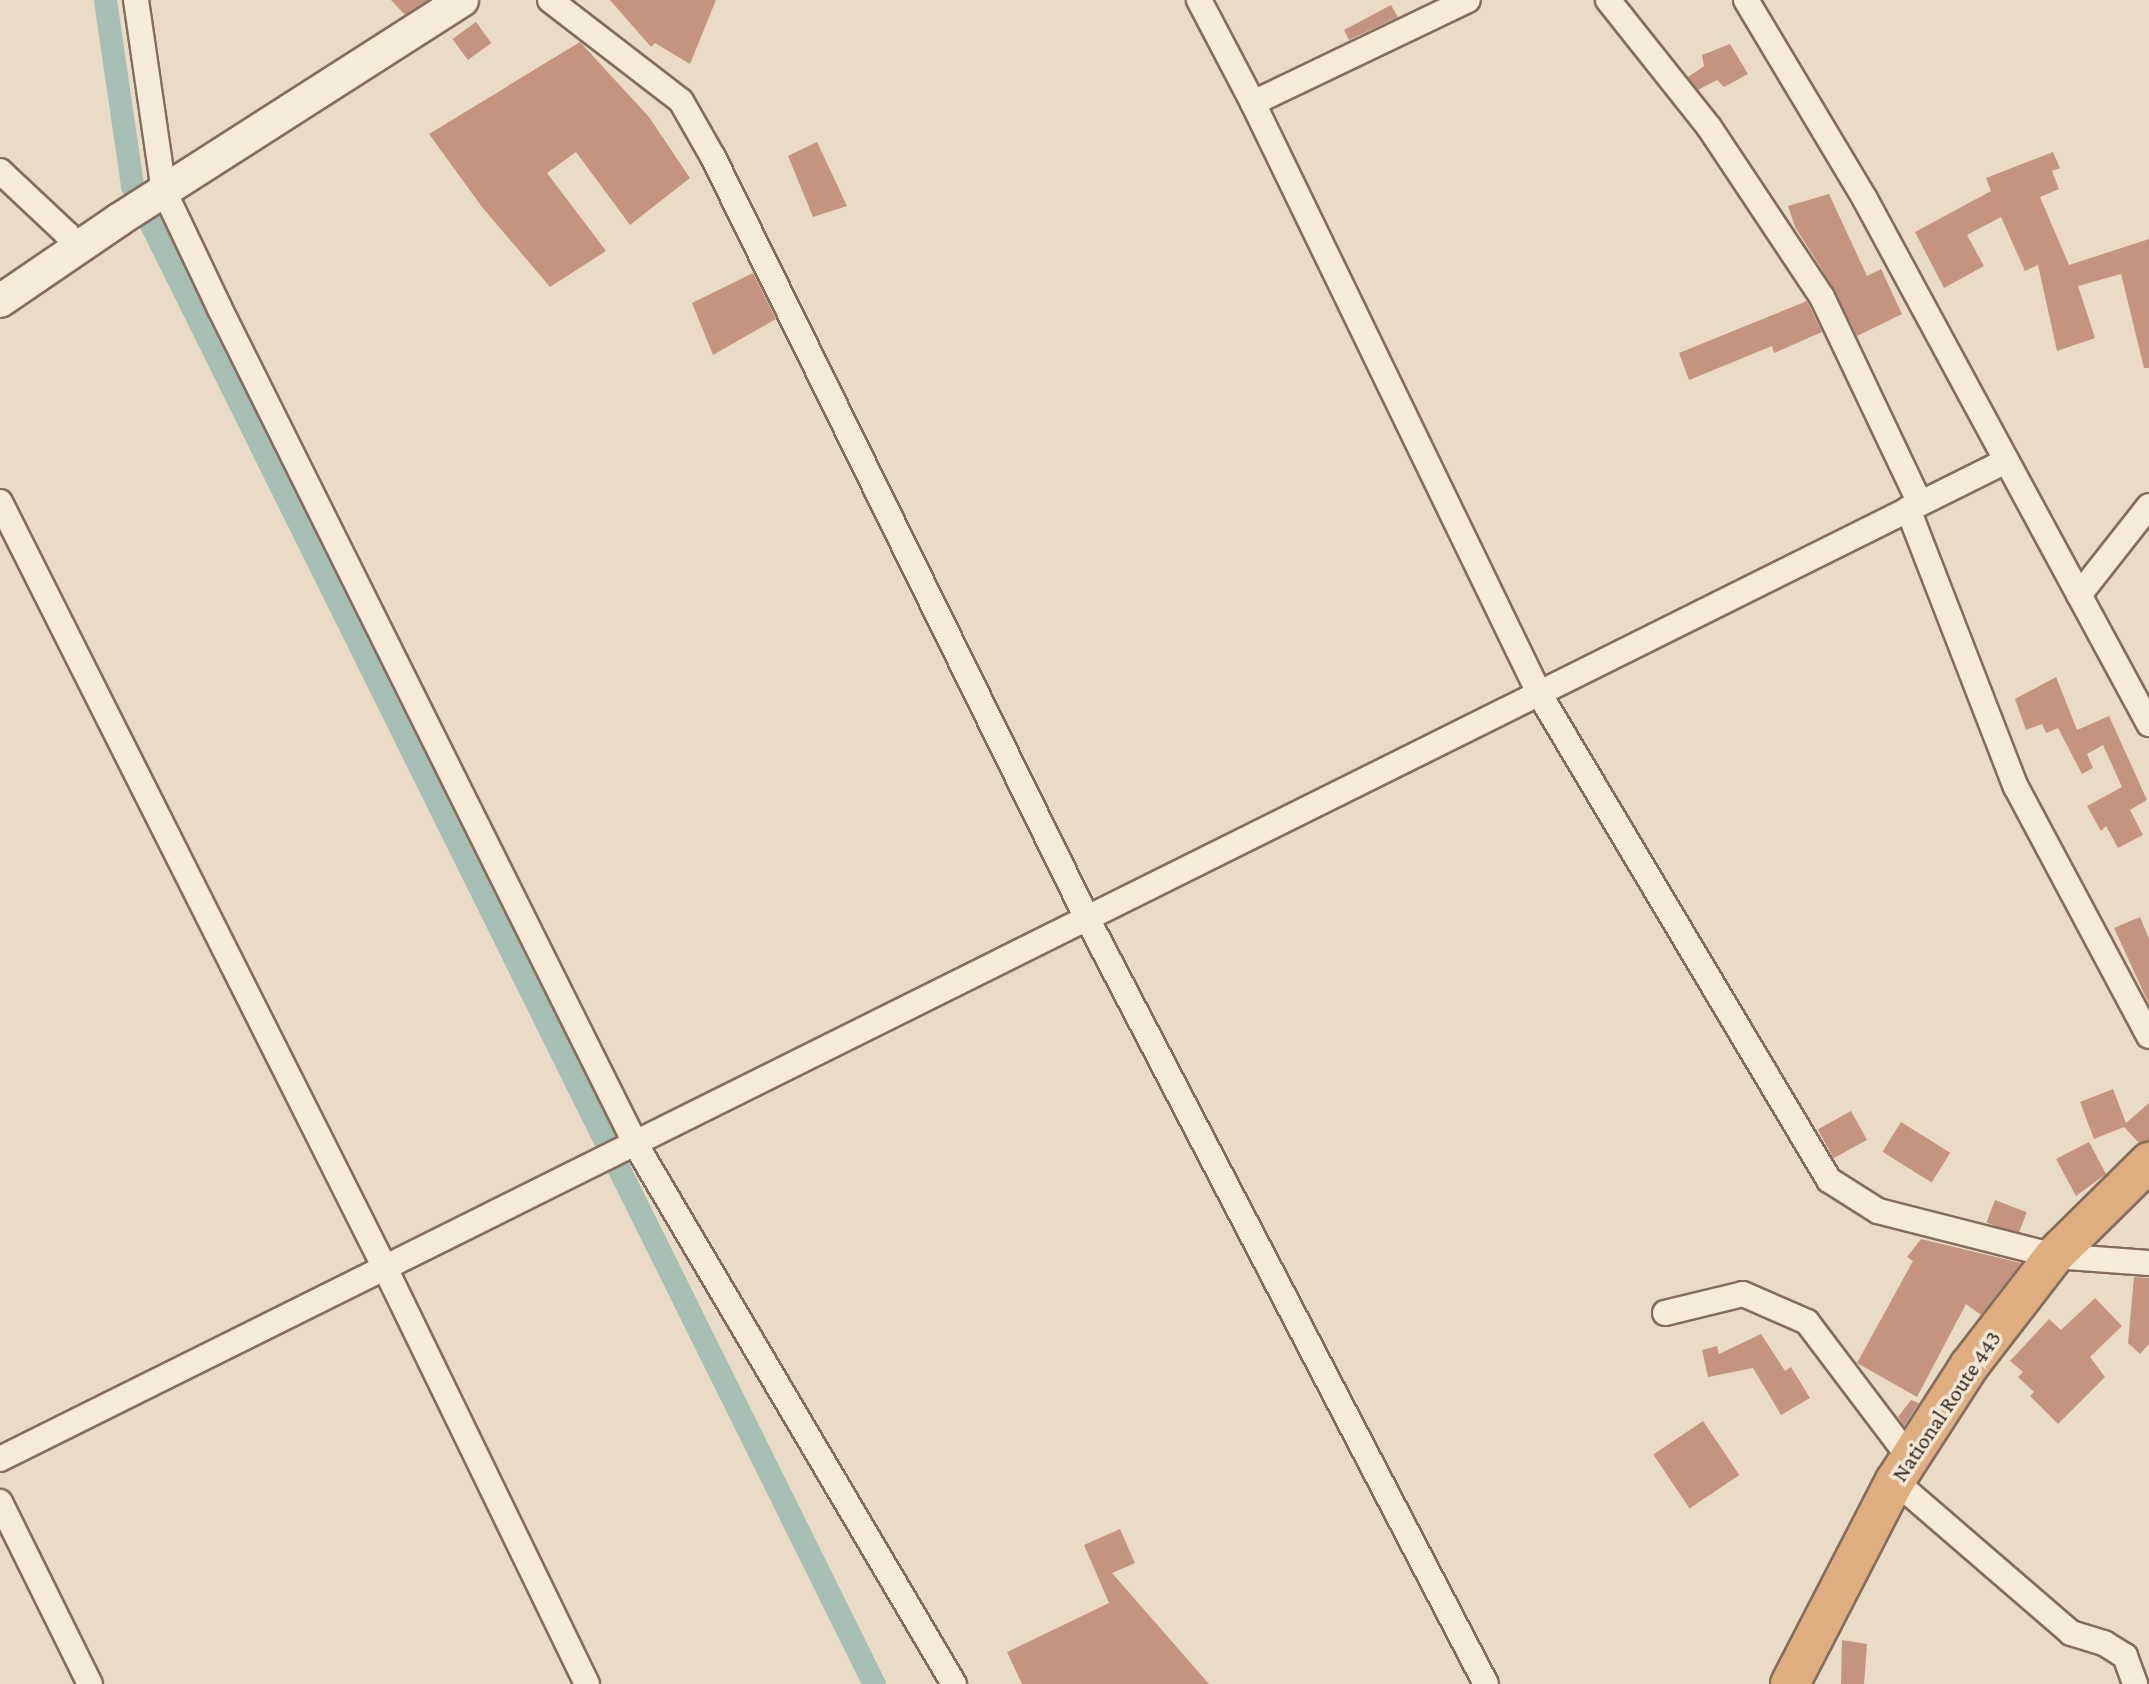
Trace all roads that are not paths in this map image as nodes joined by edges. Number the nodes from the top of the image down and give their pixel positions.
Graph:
1 (136, 0) edge
2 (462, 0) edge
3 (550, 0) edge
4 (1199, 0) edge
5 (1468, 0) edge
6 (1608, 0) edge
7 (1746, 0) edge
8 (1254, 103) junction
9 (0, 172) edge
10 (161, 193) junction
11 (75, 249) junction
12 (0, 301) edge
13 (2006, 461) junction
14 (0, 502) edge
15 (1914, 506) junction
16 (2149, 506) edge
17 (2079, 595) junction
18 (1540, 695) junction
19 (2149, 724) edge
20 (1088, 920) junction
21 (2149, 1036) edge
22 (636, 1145) junction
23 (2149, 1162) edge
24 (2054, 1256) junction
25 (2149, 1264) edge
26 (386, 1270) junction
27 (1665, 1313) dead end
28 (0, 1459) edge
29 (1903, 1470) junction
30 (0, 1502) edge
31 (90, 1684) edge
32 (587, 1684) edge
33 (954, 1684) edge
34 (1486, 1684) edge
35 (1790, 1684) edge
36 (2135, 1684) edge

1 - 10 street
2 - 10 street
3 - 20 street
4 - 8 street
5 - 8 street
6 - 15 street
7 - 13 street
8 - 18 street
9 - 11 street
10 - 11 street
10 - 22 street
11 - 12 street
13 - 15 street
13 - 17 street
14 - 26 street
15 - 18 street
15 - 21 street
16 - 17 street
17 - 19 street
18 - 20 street
18 - 24 street
20 - 22 street
20 - 34 street
22 - 26 street
22 - 33 street
23 - 24 highway, National Route 443
24 - 25 street
24 - 29 highway, National Route 443
26 - 28 street
26 - 32 street
27 - 29 street
29 - 35 highway, National Route 443
29 - 36 street
30 - 31 street

